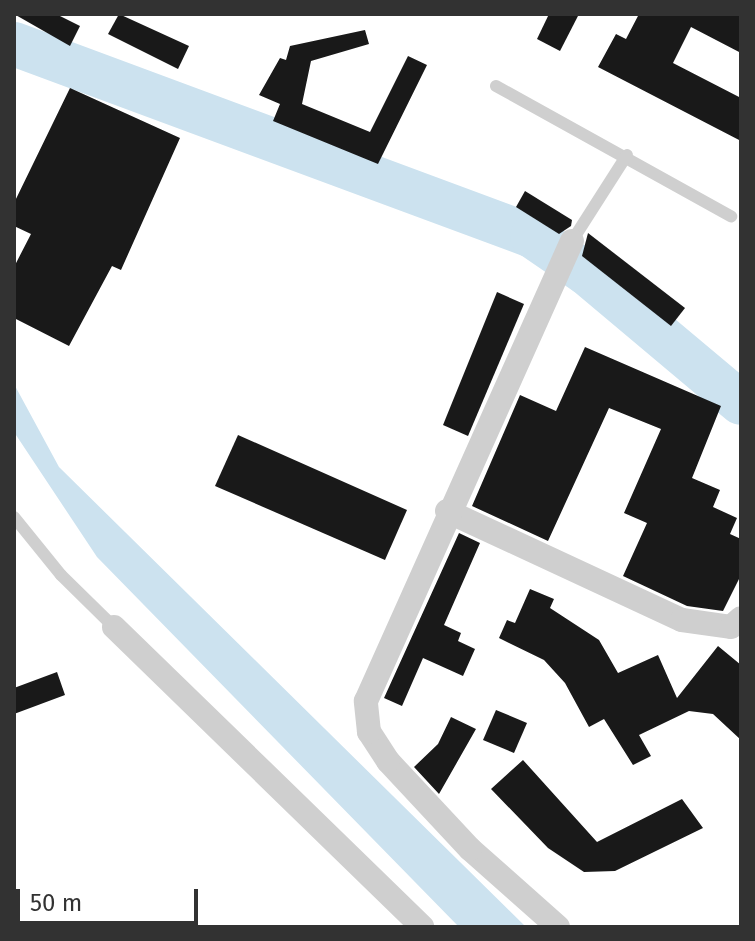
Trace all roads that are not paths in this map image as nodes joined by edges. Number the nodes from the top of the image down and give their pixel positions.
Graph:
1 (496, 86) dead end
2 (627, 155) junction
3 (731, 216) dead end
4 (572, 241) joint
5 (447, 511) junction
6 (14, 517) edge
7 (741, 618) edge
8 (114, 627) joint
9 (422, 927) edge
10 (558, 927) edge

1 - 2 lane
2 - 3 lane
2 - 4 lane
4 - 5 street
5 - 7 street
5 - 10 street
6 - 8 lane
8 - 9 street

